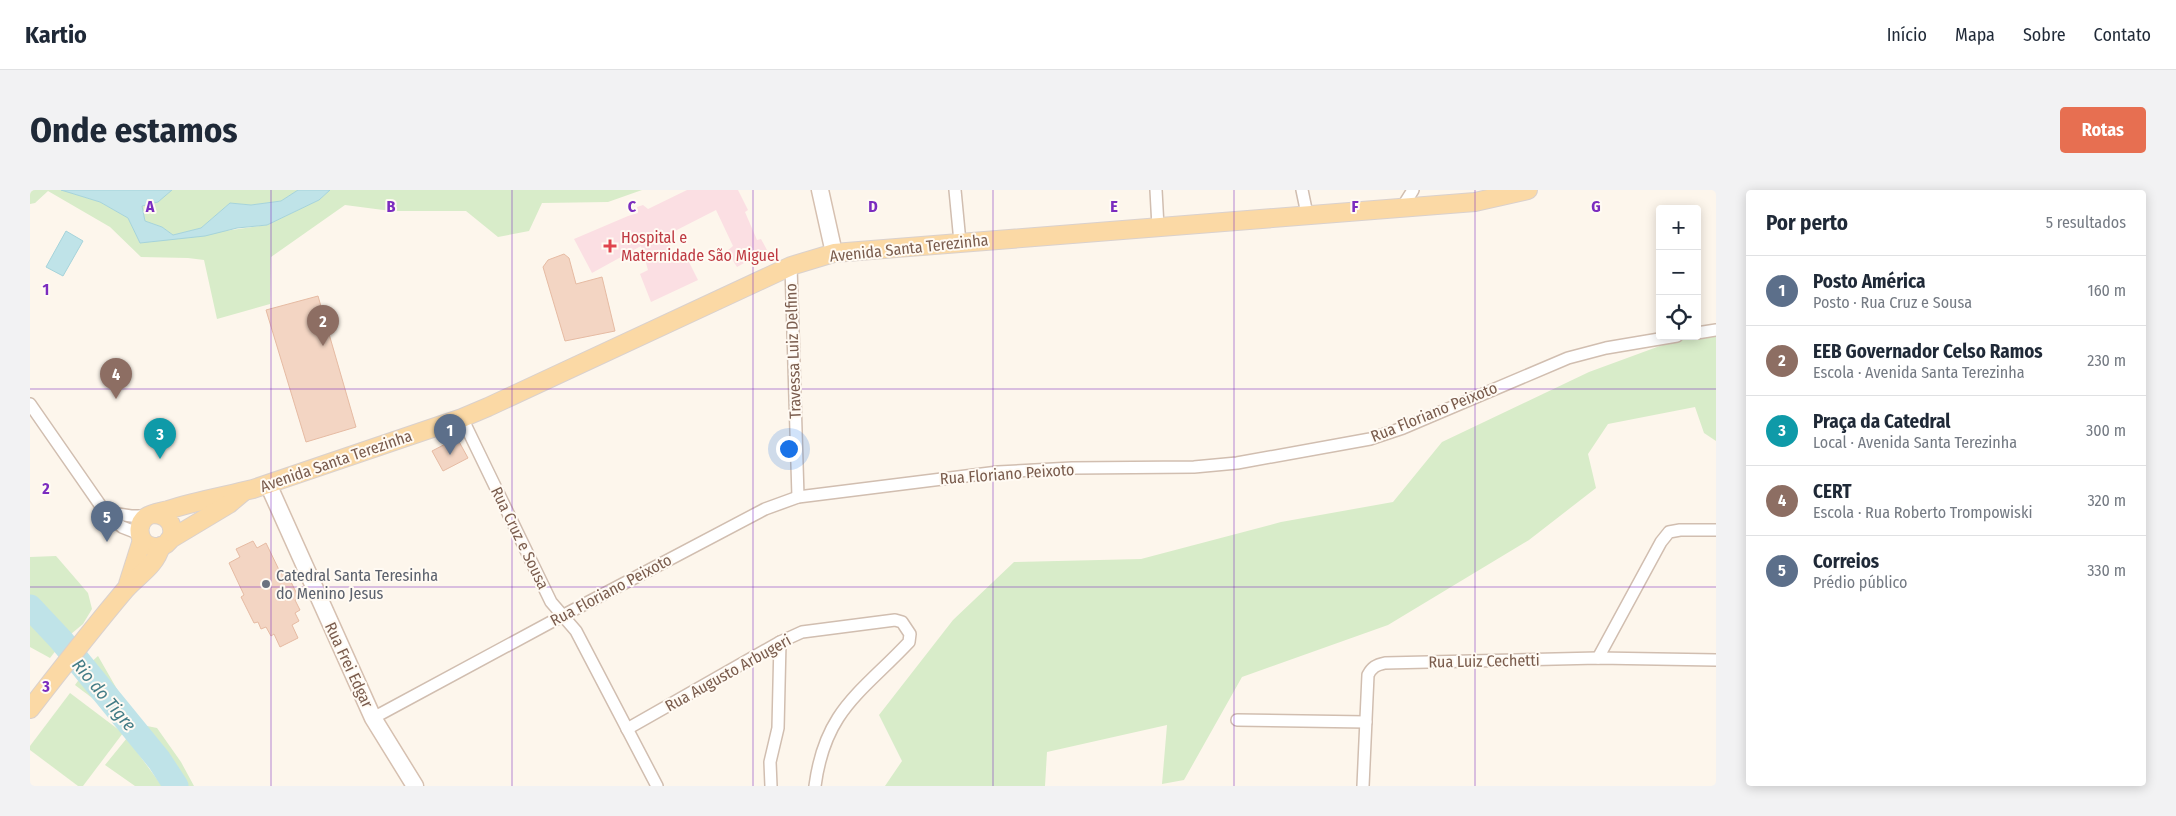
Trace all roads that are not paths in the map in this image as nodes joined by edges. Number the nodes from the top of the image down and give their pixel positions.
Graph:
1 (820, 190) edge
2 (955, 190) edge
3 (1156, 190) edge
4 (1302, 190) edge
5 (1412, 190) edge
6 (1528, 190) edge
7 (1403, 206) junction
8 (1307, 214) junction
9 (1158, 227) junction
10 (960, 242) junction
11 (834, 253) junction
12 (791, 266) junction
13 (1716, 330) edge
14 (1701, 332) edge
15 (1656, 340) edge
16 (30, 404) edge
17 (462, 418) junction
18 (268, 484) junction
19 (244, 491) junction
20 (798, 496) junction
21 (105, 512) junction
22 (150, 515) junction
23 (1716, 530) edge
24 (141, 537) junction
25 (165, 543) junction
26 (127, 587) junction
27 (564, 615) junction
28 (780, 642) junction
29 (1598, 658) junction
30 (1716, 660) edge
31 (30, 708) edge
32 (373, 718) junction
33 (1237, 720) dead end
34 (1366, 722) junction
35 (627, 728) junction
36 (415, 786) edge
37 (658, 786) edge
38 (771, 786) edge
39 (815, 786) edge
40 (1363, 786) edge

1 - 11 street
2 - 10 street
3 - 9 street
4 - 8 street
5 - 7 street
6 - 7 main road, Avenida Santa Terezinha
7 - 8 main road, Avenida Santa Terezinha
8 - 9 main road, Avenida Santa Terezinha
9 - 10 main road, Avenida Santa Terezinha
10 - 11 main road, Avenida Santa Terezinha
11 - 12 main road, Avenida Santa Terezinha
12 - 17 main road, Avenida Santa Terezinha
12 - 20 street, Travessa Luiz Delfino
13 - 14 street
15 - 20 street, Rua Floriano Peixoto
16 - 21 street
17 - 18 main road, Avenida Santa Terezinha
17 - 27 street, Rua Cruz e Sousa
18 - 19 main road, Avenida Santa Terezinha
18 - 32 street, Rua Frei Edgar
19 - 22 main road, Avenida Santa Terezinha
19 - 25 main road, Avenida Santa Terezinha
20 - 27 street, Rua Floriano Peixoto
21 - 22 street
21 - 24 street
22 - 24 main road
22 - 25 main road
23 - 29 street
24 - 25 main road
24 - 26 main road
25 - 26 main road
26 - 31 main road
27 - 32 street, Rua Floriano Peixoto
27 - 35 street, Rua Cruz e Sousa
28 - 35 street, Rua Augusto Arbugeri
28 - 38 street
28 - 39 street, Rua Augusto Arbugeri
29 - 30 street, Rua Luiz Cechetti
29 - 34 street, Rua Luiz Cechetti
32 - 36 street, Rua Frei Edgar
33 - 34 street
34 - 40 street, Rua Luiz Cechetti
35 - 37 street, Rua Cruz e Sousa

